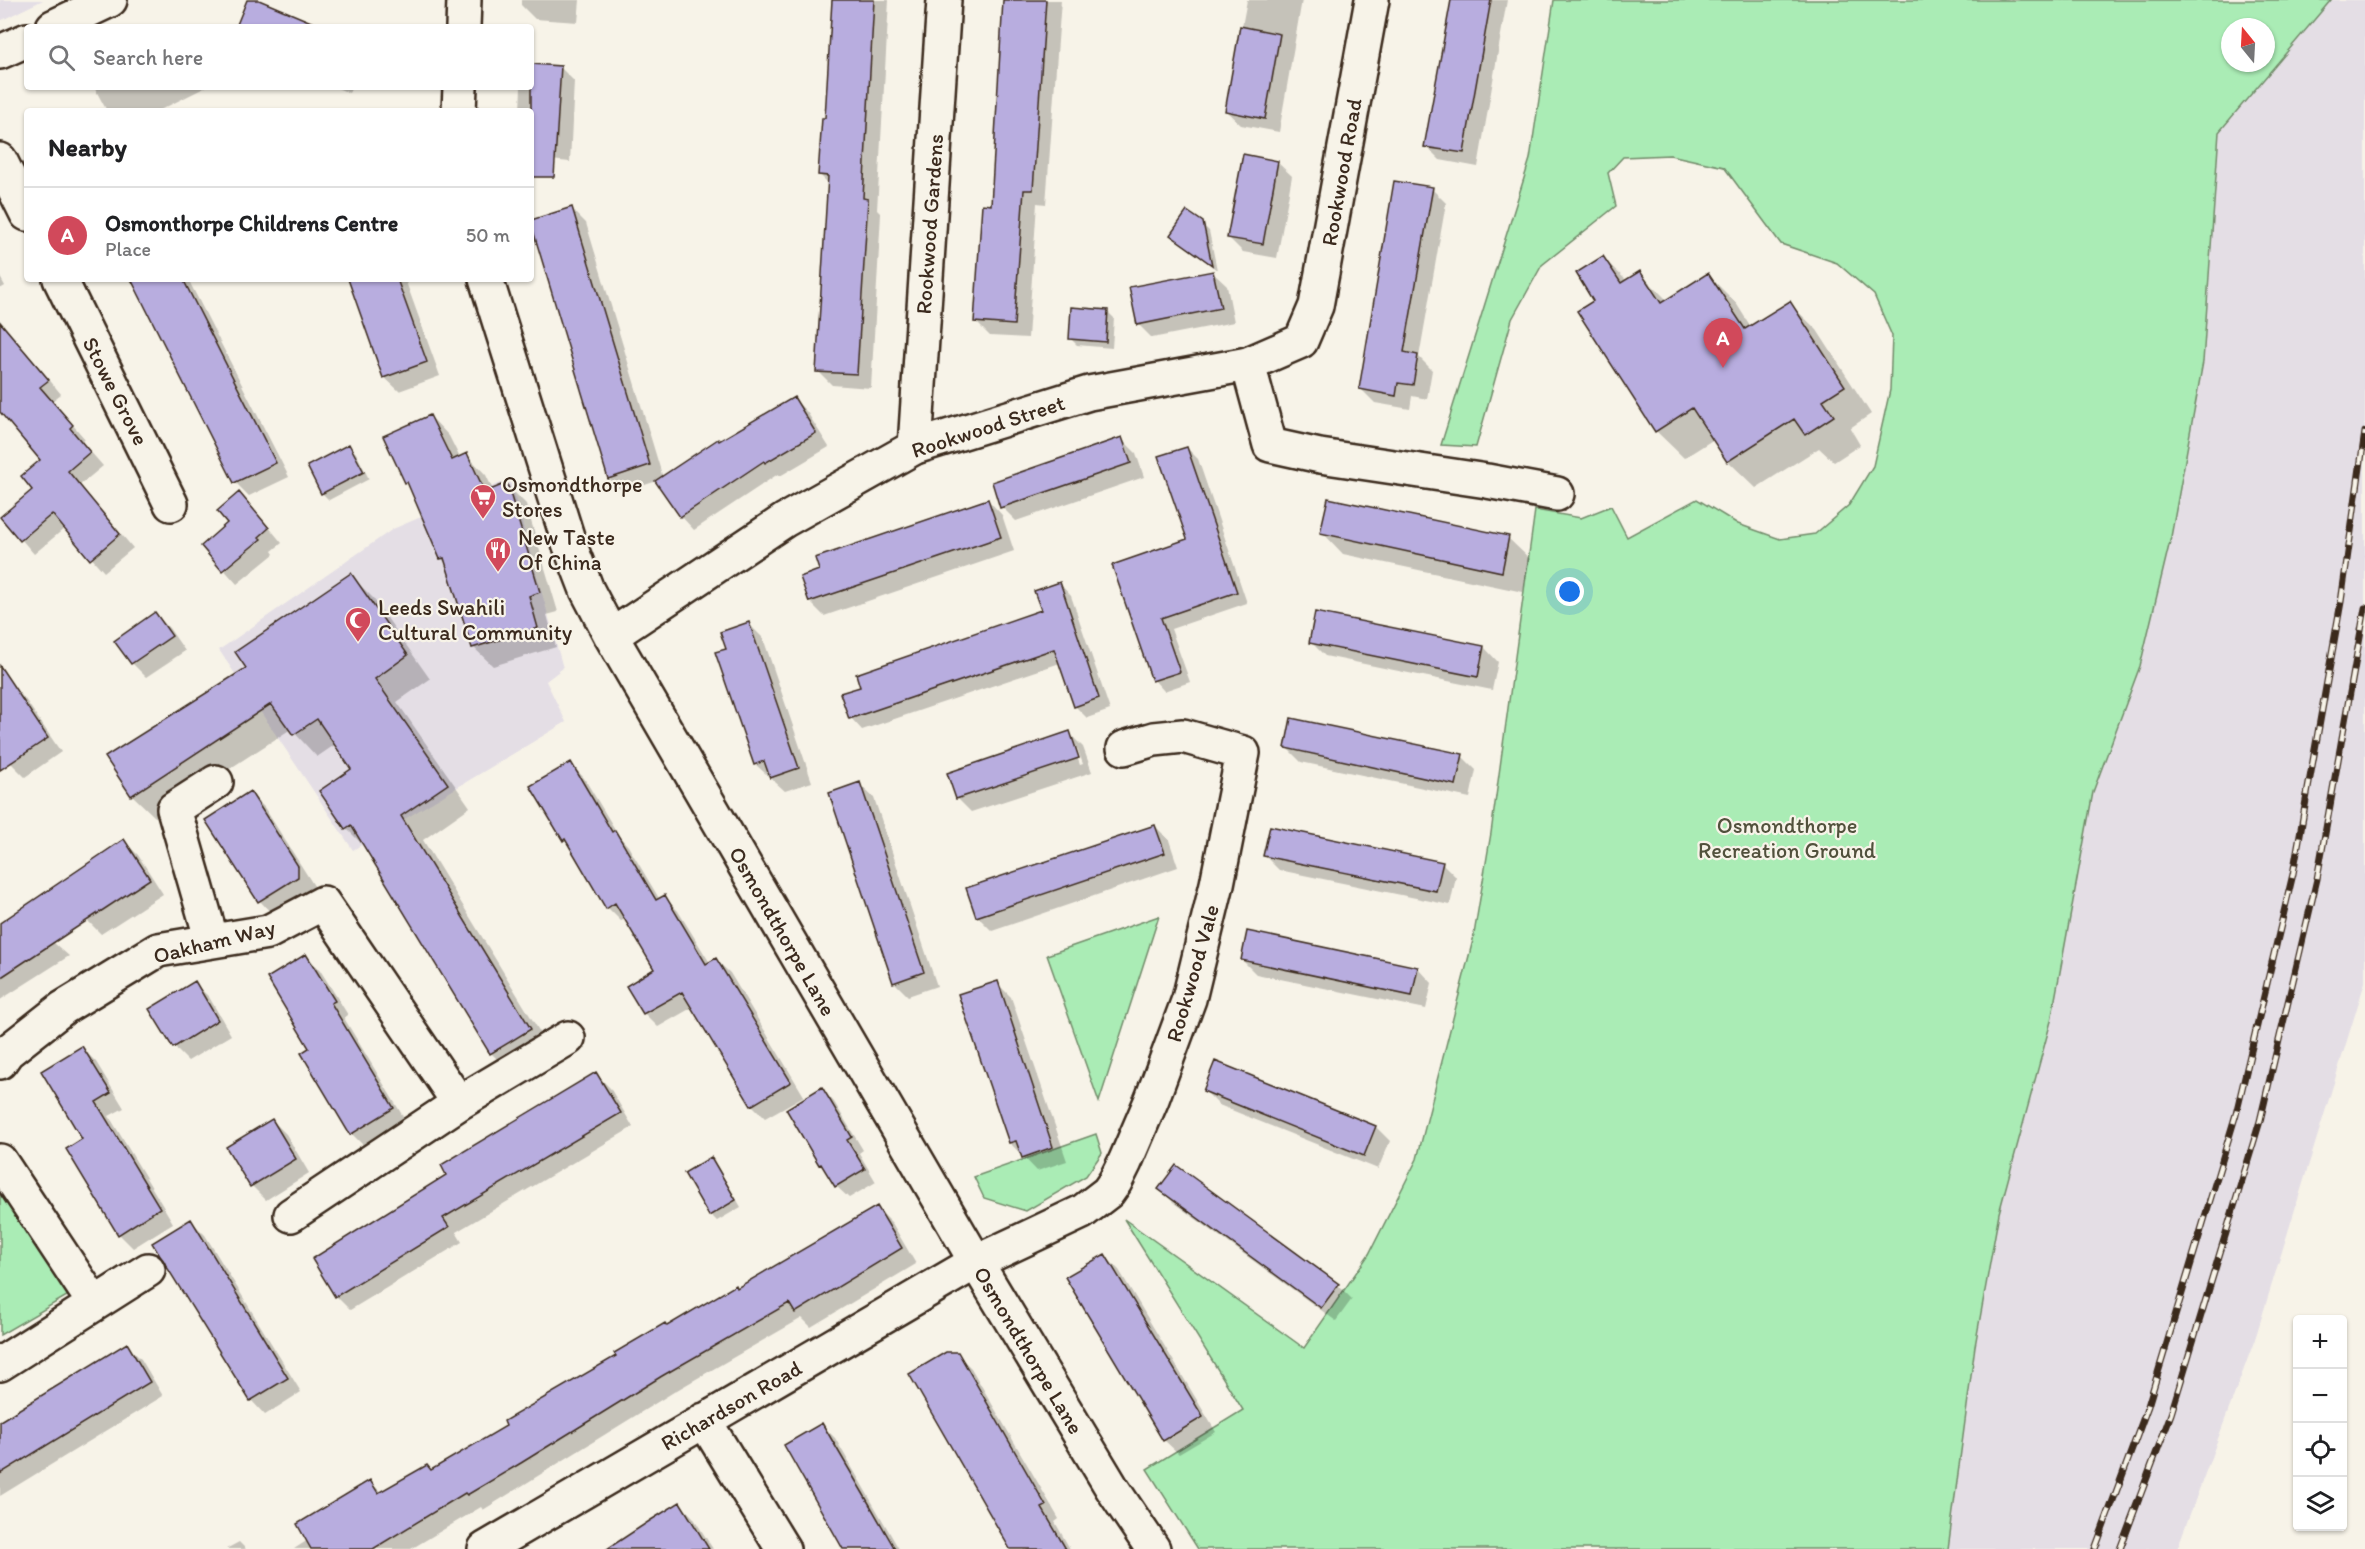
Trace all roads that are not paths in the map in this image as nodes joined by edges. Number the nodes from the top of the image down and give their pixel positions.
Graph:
1 (110, 0) edge
2 (464, 0) edge
3 (944, 0) edge
4 (1372, 0) edge
5 (59, 24) edge
6 (463, 24) edge
7 (24, 40) edge
8 (0, 52) edge
9 (460, 90) edge
10 (459, 108) edge
11 (0, 160) edge
12 (24, 208) edge
13 (61, 282) edge
14 (487, 282) edge
15 (1301, 341) joint
16 (1248, 364) junction
17 (915, 447) junction
18 (1557, 494) dead end
19 (171, 504) dead end
20 (611, 636) junction
21 (1124, 747) dead end
22 (216, 782) dead end
23 (212, 941) junction
24 (568, 1038) dead end
25 (0, 1062) edge
26 (459, 1104) junction
27 (0, 1161) edge
28 (291, 1215) dead end
29 (976, 1262) junction
30 (148, 1270) dead end
31 (94, 1303) junction
32 (0, 1364) edge
33 (704, 1420) junction
34 (485, 1549) edge
35 (783, 1549) edge
36 (1153, 1549) edge

1 - 5 street
2 - 6 street
3 - 17 street, Rookwood Gardens
4 - 15 street, Rookwood Road
7 - 8 street
9 - 10 street
11 - 12 street
13 - 19 street, Stowe Grove
14 - 20 street, Osmondthorpe Lane
15 - 16 street, Rookwood Street
16 - 17 street, Rookwood Street
16 - 18 street
17 - 20 street, Rookwood Street
20 - 29 street, Osmondthorpe Lane
21 - 29 street, Rookwood Vale
22 - 23 street
23 - 25 street, Oakham Way
23 - 26 street, Oakham Way
24 - 26 street
26 - 28 street
27 - 31 street
29 - 33 street, Richardson Road
29 - 36 street, Osmondthorpe Lane
30 - 31 street
31 - 32 street
33 - 34 street, Richardson Road
33 - 35 street

